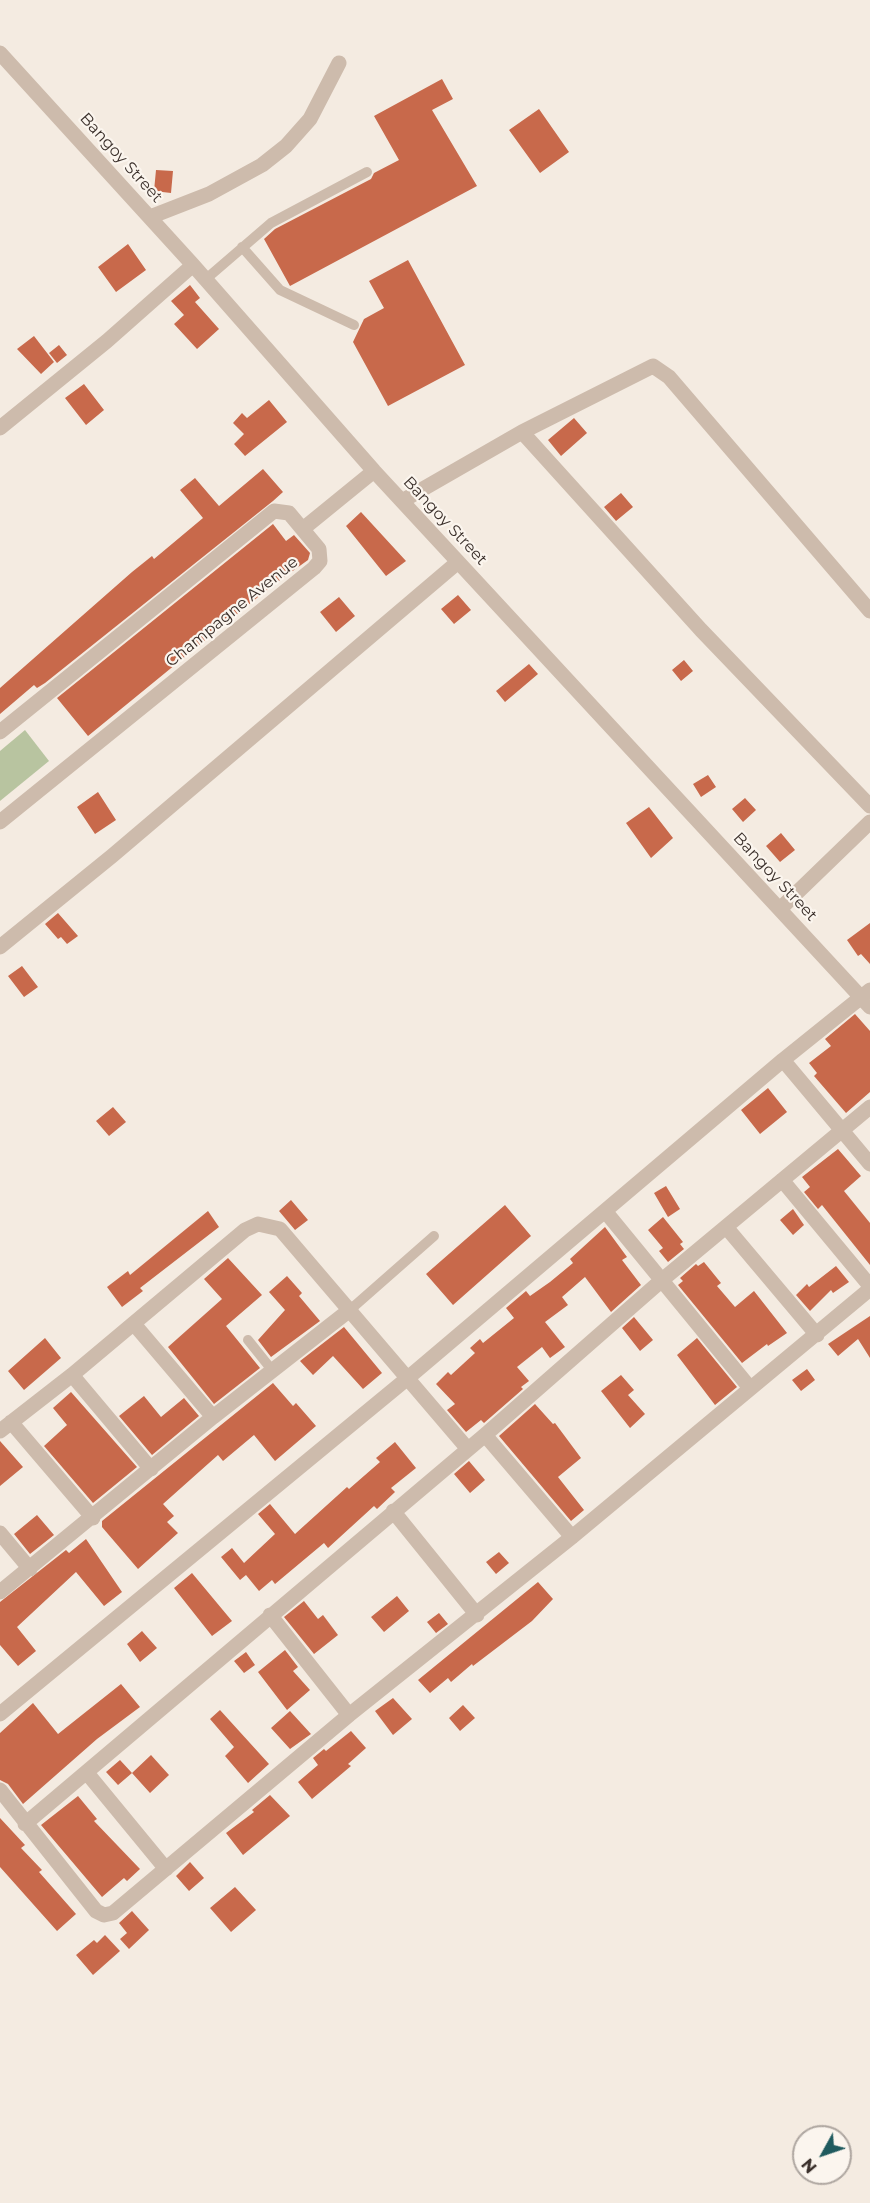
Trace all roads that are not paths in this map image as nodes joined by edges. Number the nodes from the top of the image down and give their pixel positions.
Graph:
1 (0, 52) edge
2 (339, 63) dead end
3 (367, 172) dead end
4 (150, 217) junction
5 (242, 247) junction
6 (193, 265) junction
7 (206, 279) junction
8 (354, 325) dead end
9 (0, 428) edge
10 (522, 432) junction
11 (374, 471) junction
12 (402, 501) junction
13 (304, 528) junction
14 (458, 562) junction
15 (870, 611) edge
16 (0, 732) edge
17 (870, 806) edge
18 (0, 822) edge
19 (870, 822) edge
20 (780, 909) junction
21 (0, 947) edge
22 (867, 998) edge
23 (783, 1059) junction
24 (870, 1107) edge
25 (842, 1130) junction
26 (870, 1164) edge
27 (782, 1180) junction
28 (605, 1211) junction
29 (726, 1227) junction
30 (434, 1236) dead end
31 (662, 1280) junction
32 (870, 1288) edge
33 (351, 1309) junction
34 (134, 1324) junction
35 (817, 1335) junction
36 (248, 1340) dead end
37 (272, 1370) junction
38 (72, 1375) junction
39 (409, 1377) junction
40 (750, 1388) junction
41 (213, 1417) junction
42 (6, 1427) edge
43 (484, 1435) junction
44 (467, 1448) junction
45 (151, 1468) junction
46 (393, 1511) junction
47 (93, 1518) junction
48 (0, 1533) edge
49 (572, 1537) junction
50 (30, 1569) junction
51 (0, 1592) edge
52 (270, 1615) junction
53 (477, 1615) junction
54 (0, 1714) edge
55 (349, 1715) junction
56 (87, 1773) junction
57 (0, 1790) edge
58 (25, 1824) junction
59 (166, 1869) junction

1 - 4 street, Bangoy Street
2 - 4 street
3 - 5 lane
4 - 6 street, Bangoy Street
5 - 7 lane
5 - 8 lane
6 - 7 street, Bangoy Street
6 - 9 street
7 - 11 street, Bangoy Street
10 - 12 street
10 - 15 street
10 - 17 street
11 - 12 street, Bangoy Street
11 - 13 street
12 - 14 street, Bangoy Street
13 - 16 street, Champagne Avenue
13 - 18 street, Champagne Avenue
14 - 20 street, Bangoy Street
14 - 21 street
19 - 20 street
20 - 22 street, Bangoy Street
22 - 23 street
23 - 25 street
23 - 28 street
24 - 25 street
25 - 26 street
25 - 27 street
27 - 29 street
27 - 32 street
28 - 31 street
28 - 39 street
29 - 31 street
29 - 35 street
30 - 33 lane
31 - 40 street
31 - 43 street
32 - 35 street
33 - 34 street
33 - 37 street
33 - 39 street
34 - 38 street
34 - 41 street
35 - 40 street
36 - 37 lane
37 - 41 street
38 - 42 street
38 - 45 street
39 - 44 street
39 - 54 street
40 - 49 street
41 - 45 street
42 - 47 street
43 - 44 street
43 - 49 street
44 - 46 street
45 - 47 street
46 - 52 street
46 - 53 street
47 - 50 street
48 - 50 street
49 - 53 street
50 - 51 street
52 - 55 street
52 - 56 street
53 - 55 street
55 - 59 street
56 - 58 street
56 - 59 street
57 - 58 street
58 - 59 street

